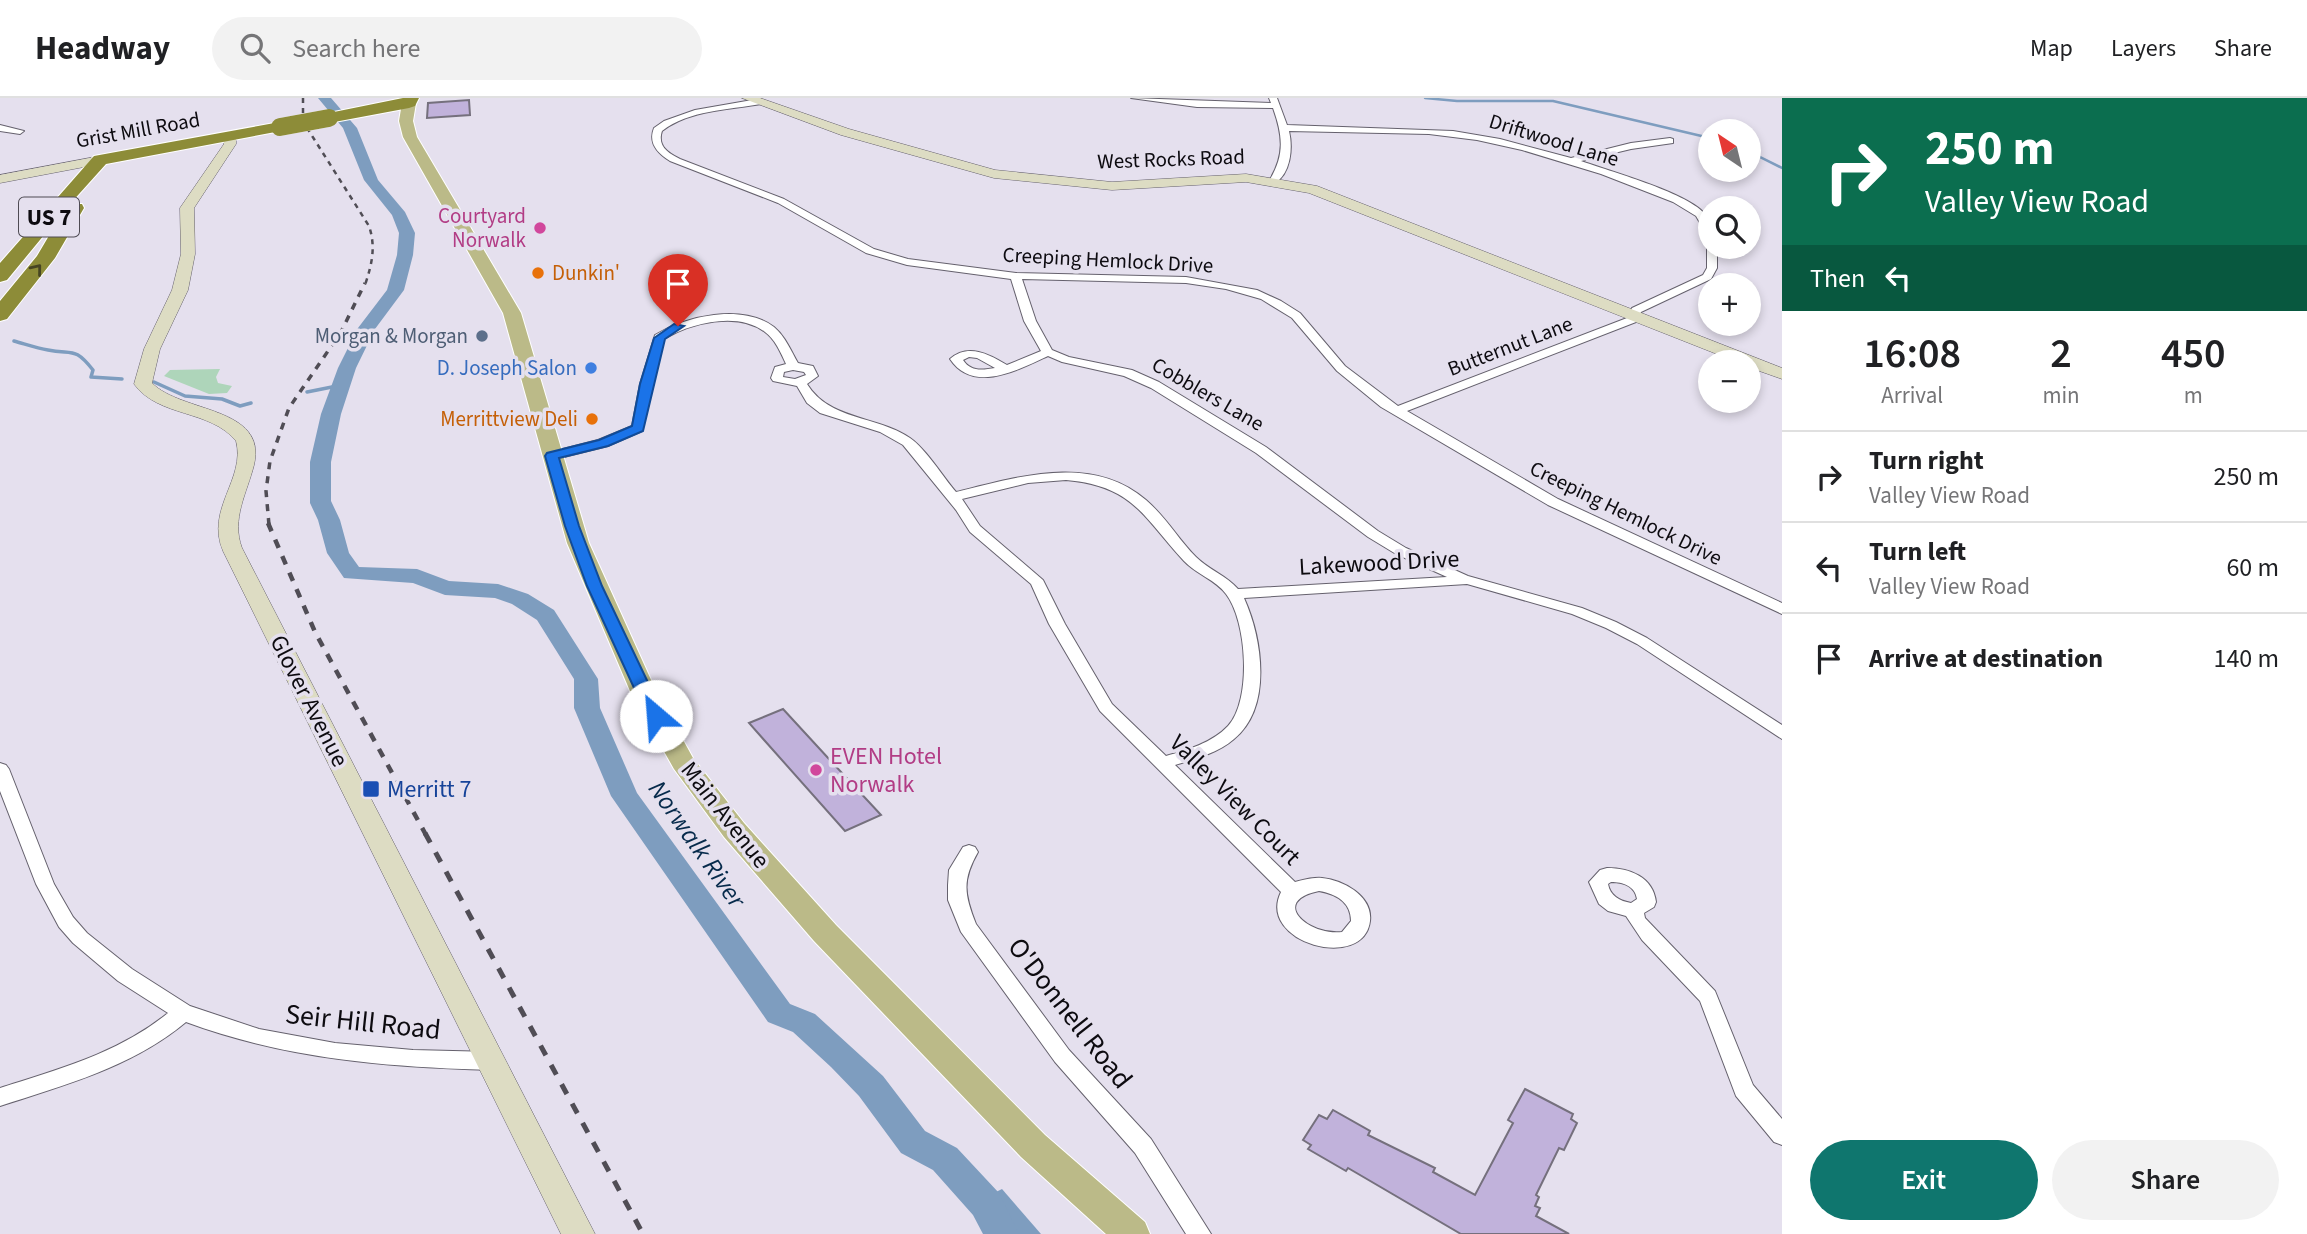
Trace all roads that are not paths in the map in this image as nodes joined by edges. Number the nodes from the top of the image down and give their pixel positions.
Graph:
1 (1135, 98) edge
2 (753, 100) edge
3 (410, 101) edge
4 (1274, 102) edge
5 (0, 128) edge
6 (1285, 128) junction
7 (20, 131) dead end
8 (230, 137) junction
9 (1670, 141) dead end
10 (100, 160) junction
11 (1567, 162) junction
12 (0, 179) edge
13 (1274, 181) junction
14 (1698, 213) edge
15 (1712, 259) edge
16 (0, 275) edge
17 (1016, 276) junction
18 (0, 315) edge
19 (1633, 315) junction
20 (1048, 352) junction
21 (793, 366) junction
22 (1005, 369) dead end
23 (1782, 374) edge
24 (798, 383) junction
25 (1399, 410) junction
26 (552, 456) junction
27 (952, 497) junction
28 (1401, 551) junction
29 (1468, 580) junction
30 (1406, 582) junction
31 (1234, 594) junction
32 (1782, 609) edge
33 (1782, 733) edge
34 (1142, 745) joint
35 (1164, 763) junction
36 (0, 769) edge
37 (969, 852) dead end
38 (1292, 891) dead end
39 (1633, 910) dead end
40 (183, 1012) junction
41 (493, 1061) junction
42 (0, 1097) edge
43 (1782, 1135) edge
44 (578, 1234) edge
45 (1132, 1234) edge
46 (1199, 1234) edge

1 - 4 street
2 - 13 street, West Rocks Road
2 - 17 street, Creeping Hemlock Drive
3 - 8 highway, Grist Mill Road, bridge
3 - 26 main road, Main Avenue
4 - 6 street
5 - 7 street
6 - 11 street, Driftwood Lane
6 - 13 street
8 - 10 highway, Grist Mill Road
8 - 41 street, Glover Avenue
9 - 11 street
10 - 12 street, Grist Mill Road
10 - 16 highway, US 7
18 -> 10 highway, US 7
11 - 14 street, Driftwood Lane
13 - 19 street, West Rocks Road
15 - 19 street
17 - 20 street
17 - 25 street, Creeping Hemlock Drive
19 - 23 street, West Rocks Road
19 - 25 street, Butternut Lane
20 - 22 street
20 - 28 street, Cobblers Lane
21 - 24 street
21 - 24 street
21 - 26 street
24 - 27 street
25 - 32 street, Creeping Hemlock Drive
26 - 45 main road, Main Avenue
27 - 31 street
27 - 34 street
28 - 29 street, Cobblers Lane
28 - 30 street
29 - 30 street, Lakewood Drive
29 - 33 street, Lakewood Drive
30 - 31 street, Lakewood Drive
31 - 35 street
34 - 35 street, Valley View Court
35 - 38 street, Valley View Court
36 - 40 street, Seir Hill Road
37 - 46 street, O'Donnell Road
39 - 43 street
40 - 41 street, Seir Hill Road
40 - 42 street
41 - 44 street, Glover Avenue

